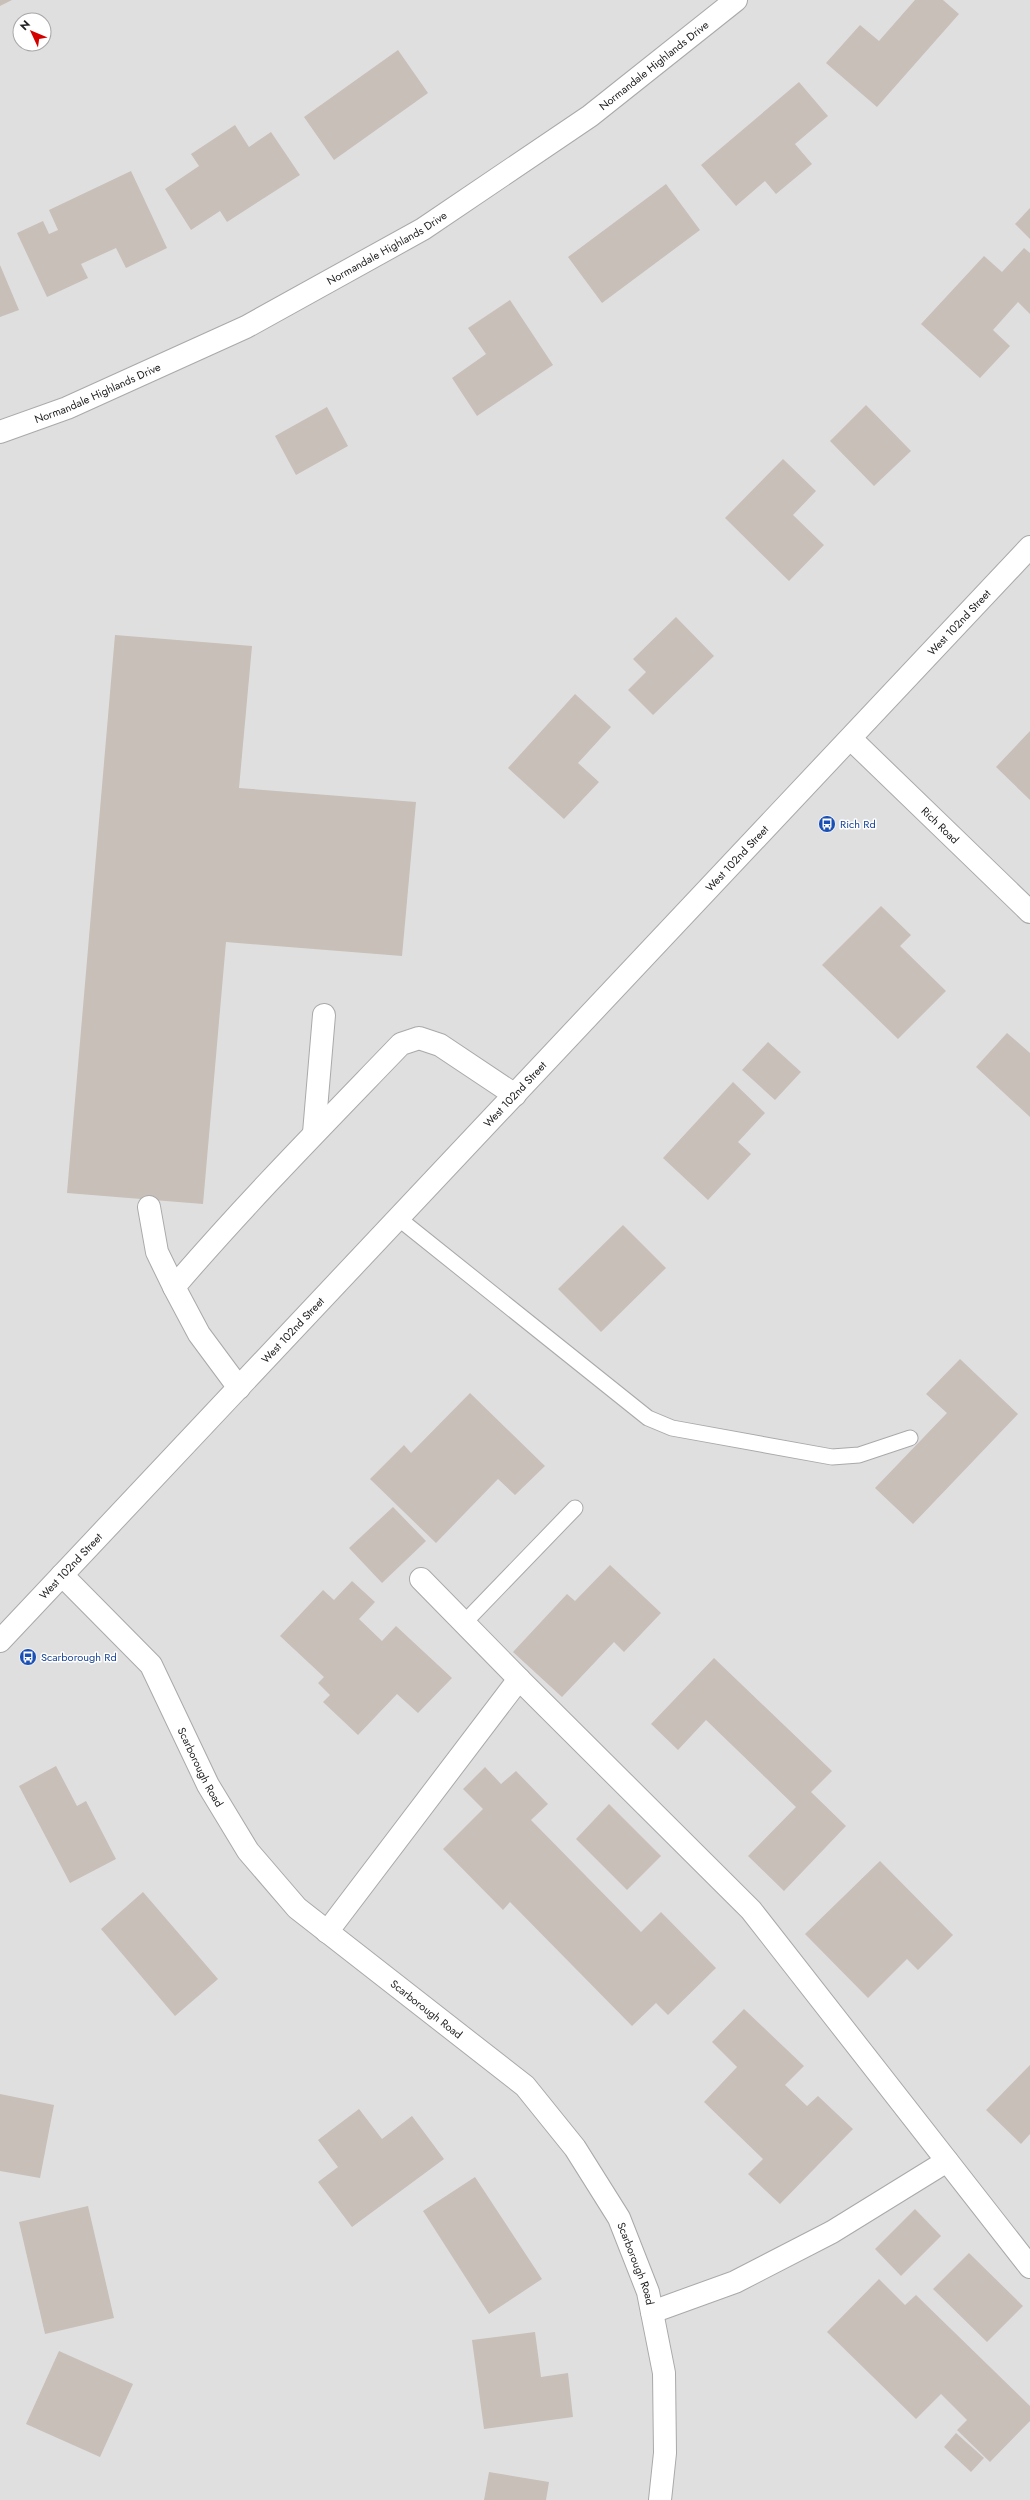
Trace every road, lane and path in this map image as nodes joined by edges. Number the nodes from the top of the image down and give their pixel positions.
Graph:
1 (736, 0) edge
2 (0, 432) edge
3 (1030, 547) edge
4 (850, 739) junction
5 (1030, 912) edge
6 (324, 1015) dead end
7 (515, 1094) junction
8 (314, 1133) junction
9 (149, 1207) dead end
10 (398, 1218) junction
11 (174, 1287) junction
12 (239, 1388) junction
13 (910, 1438) dead end
14 (575, 1508) dead end
15 (62, 1575) junction
16 (421, 1579) dead end
17 (464, 1623) junction
18 (0, 1641) edge
19 (519, 1679) junction
20 (327, 1932) junction
21 (947, 2161) junction
22 (1030, 2267) edge
23 (652, 2312) junction
24 (660, 2500) edge

1 - 2 street, Normandale Highlands Drive
3 - 4 street, West 102nd Street
4 - 5 street, Rich Road
4 - 7 street, West 102nd Street
6 - 8 street
7 - 8 street
7 - 10 street, West 102nd Street
8 - 11 street
9 - 11 street
10 - 12 street, West 102nd Street
10 - 13 lane
11 - 12 street
12 - 15 street, West 102nd Street
14 - 17 lane
15 - 18 street, West 102nd Street
15 - 20 street, Scarborough Road
16 - 17 street
17 - 19 street
19 - 20 street
19 - 21 street
20 - 23 street, Scarborough Road
21 - 22 street
21 - 23 street
23 - 24 street, Scarborough Road

